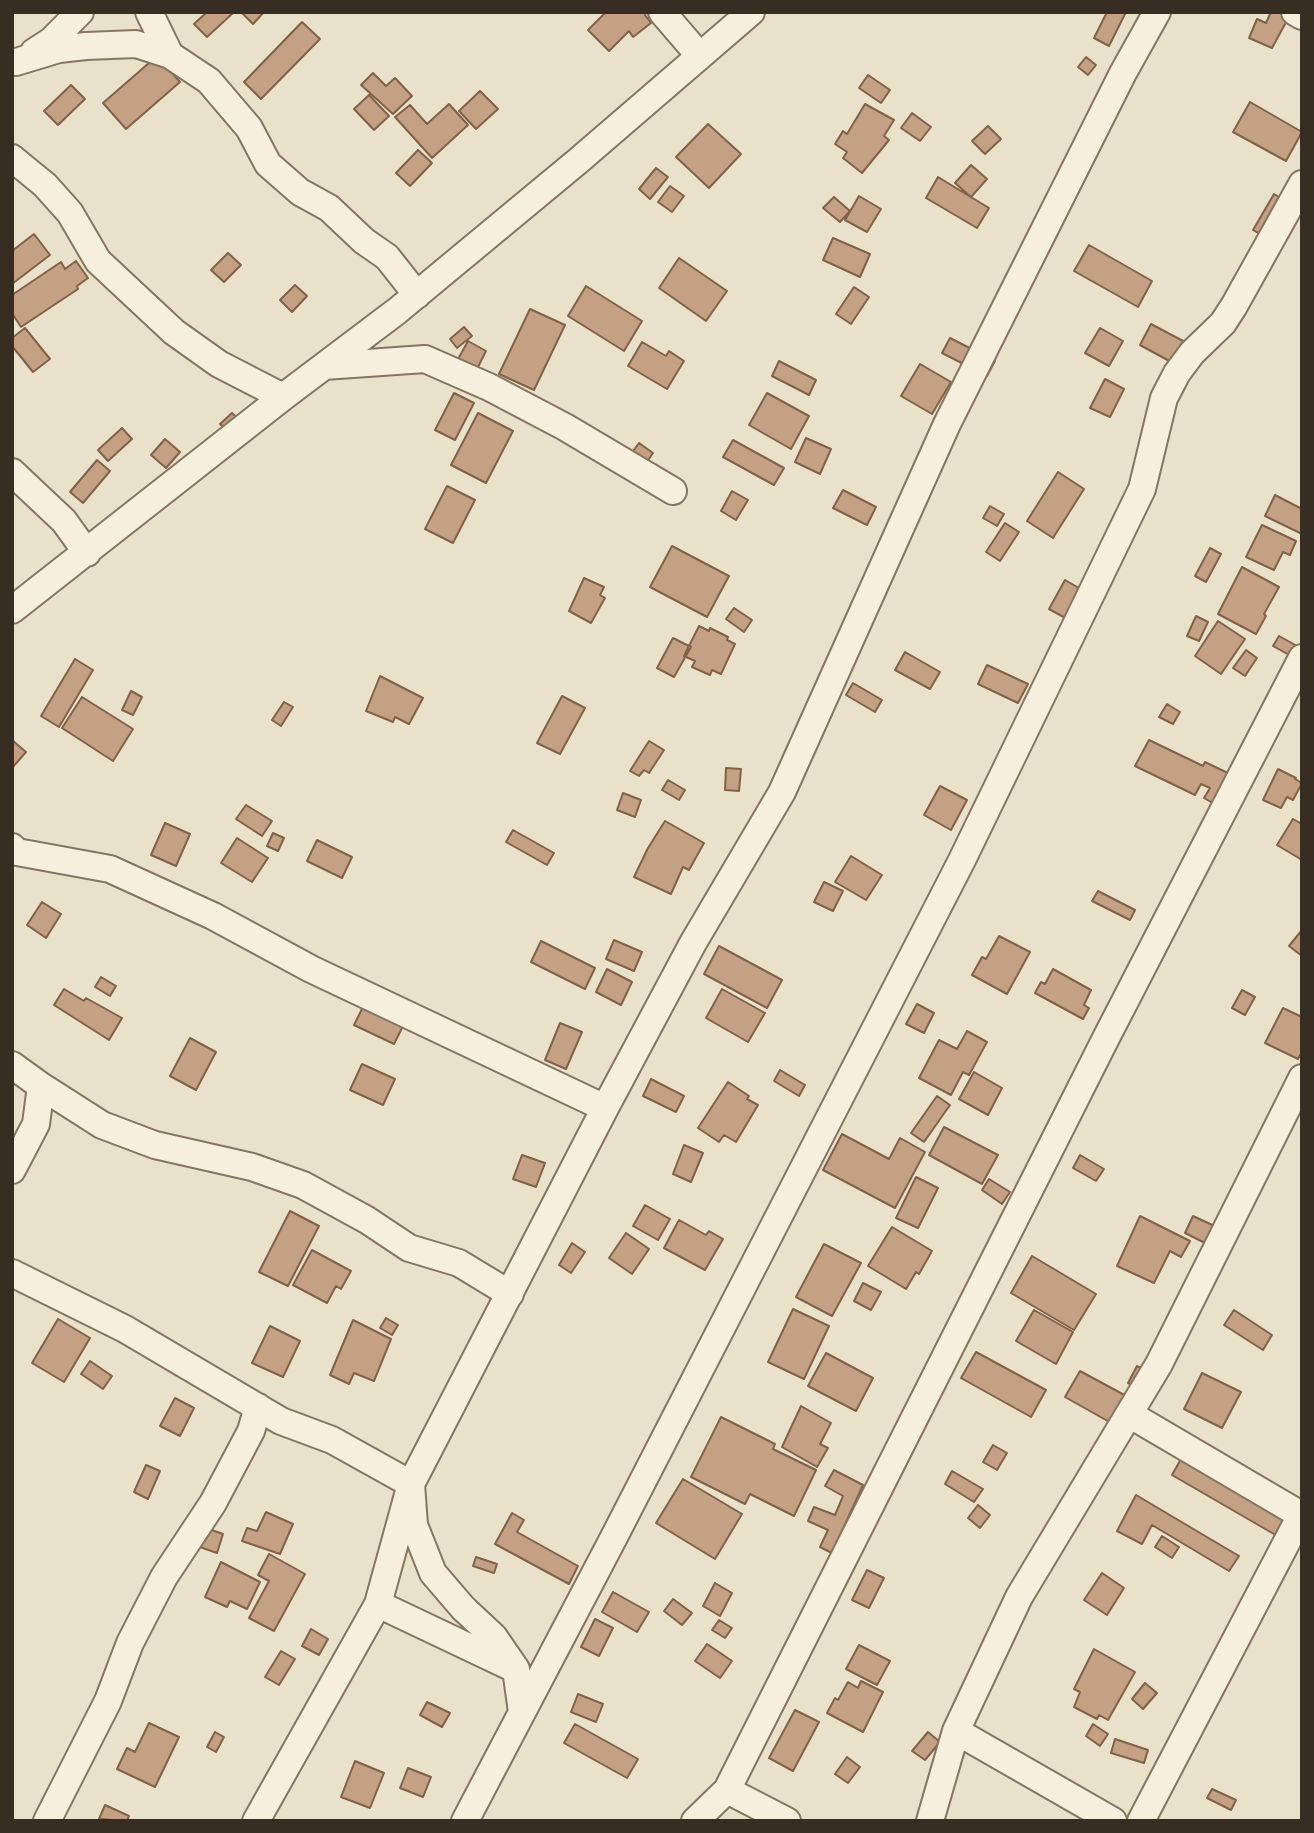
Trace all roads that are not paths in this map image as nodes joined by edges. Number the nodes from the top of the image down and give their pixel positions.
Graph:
1 (80, 12) edge
2 (149, 12) edge
3 (662, 12) edge
4 (751, 12) edge
5 (1157, 12) edge
6 (1295, 12) edge
7 (1302, 16) edge
8 (170, 55) junction
9 (699, 55) junction
10 (14, 63) edge
11 (12, 158) edge
12 (1302, 184) edge
13 (417, 295) junction
14 (324, 366) junction
15 (283, 397) junction
16 (12, 472) edge
17 (673, 491) dead end
18 (87, 553) junction
19 (12, 610) edge
20 (1302, 658) edge
21 (12, 847) edge
22 (12, 1065) edge
23 (1302, 1078) edge
24 (40, 1086) junction
25 (605, 1108) junction
26 (12, 1170) edge
27 (12, 1273) edge
28 (510, 1294) junction
29 (258, 1407) junction
30 (1129, 1414) junction
31 (411, 1484) junction
32 (1301, 1514) edge
33 (378, 1604) junction
34 (527, 1675) junction
35 (956, 1731) junction
36 (727, 1790) junction
37 (47, 1821) edge
38 (256, 1821) edge
39 (465, 1821) edge
40 (695, 1821) edge
41 (788, 1821) edge
42 (930, 1821) edge
43 (1113, 1821) edge
44 (1141, 1821) edge

1 - 10 street
2 - 8 street
3 - 9 street
4 - 9 street
5 - 25 street
6 - 7 street
8 - 10 street
8 - 13 street
9 - 13 street
11 - 15 street
12 - 34 street
13 - 14 street
14 - 15 street
14 - 17 street
15 - 18 street
16 - 18 street
18 - 19 street
20 - 36 street
21 - 25 street
22 - 24 street
23 - 30 street
24 - 26 street
24 - 28 street
25 - 28 street
27 - 29 street
28 - 31 street
29 - 31 street
29 - 37 street
30 - 32 street
30 - 35 street
31 - 33 street
31 - 34 street
32 - 44 street
33 - 34 street
33 - 38 street
34 - 39 street
35 - 42 street
35 - 43 street
36 - 40 street
36 - 41 street

